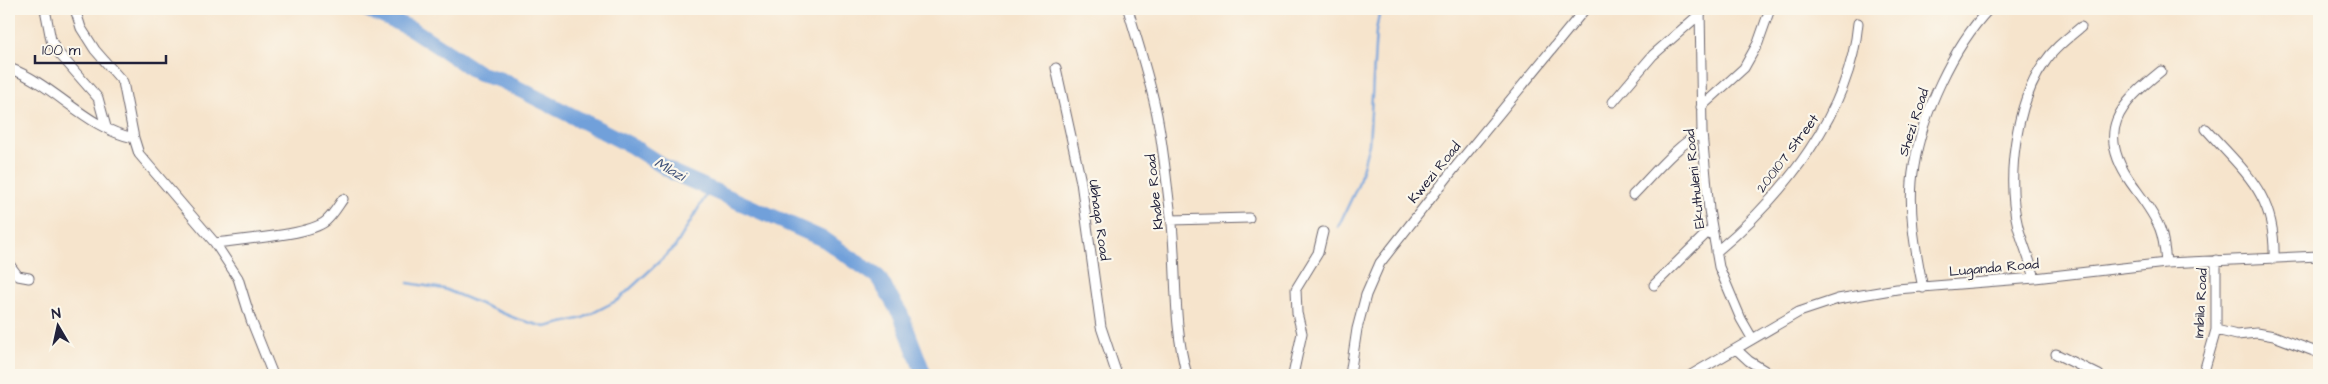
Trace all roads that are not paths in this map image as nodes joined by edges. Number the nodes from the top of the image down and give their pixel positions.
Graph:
1 (45, 9) edge
2 (74, 9) edge
3 (1128, 9) edge
4 (1586, 9) edge
5 (1770, 9) edge
6 (1989, 9) edge
7 (1700, 11) edge
8 (1858, 23) dead end
9 (2080, 27) dead end
10 (9, 68) edge
11 (1056, 68) dead end
12 (2161, 71) dead end
13 (1613, 102) dead end
14 (1701, 107) junction
15 (106, 128) junction
16 (2206, 129) dead end
17 (1702, 133) junction
18 (134, 138) junction
19 (1633, 195) dead end
20 (343, 199) dead end
21 (1249, 218) dead end
22 (1171, 220) junction
23 (1712, 228) junction
24 (1323, 232) dead end
25 (215, 243) junction
26 (1716, 252) junction
27 (2319, 256) edge
28 (2274, 259) junction
29 (2216, 260) junction
30 (2166, 263) junction
31 (9, 264) edge
32 (29, 278) dead end
33 (2035, 278) junction
34 (1654, 285) dead end
35 (1923, 288) junction
36 (2216, 330) junction
37 (1752, 338) junction
38 (1736, 349) junction
39 (2319, 353) edge
40 (2056, 354) dead end
41 (274, 375) edge
42 (1117, 375) edge
43 (1187, 375) edge
44 (1293, 375) edge
45 (1350, 375) edge
46 (1691, 375) edge
47 (1772, 375) edge
48 (2099, 375) edge
49 (2203, 375) edge

1 - 15 street
2 - 18 street
3 - 22 street, Khabe Road
4 - 45 street, Kwezi Road
5 - 14 street
6 - 35 street, Shezi Road
7 - 13 street
7 - 14 street, Ekuthuleni Road
8 - 26 street, 200107 Street
9 - 33 street
10 - 15 street
11 - 42 street, Ubhaqa Road
12 - 30 street
14 - 17 street, Ekuthuleni Road
15 - 18 street
16 - 28 street
17 - 19 street
17 - 23 street, Ekuthuleni Road
18 - 25 street
20 - 25 street
21 - 22 street
22 - 43 street, Khabe Road
23 - 26 street, Ekuthuleni Road
23 - 34 street
24 - 44 street
25 - 41 street
26 - 37 street, Ekuthuleni Road
27 - 28 street, Luganda Road
28 - 29 street, Luganda Road
29 - 30 street, Luganda Road
29 - 36 street, Imbila Road
30 - 33 street, Luganda Road
31 - 32 street
33 - 35 street, Luganda Road
35 - 37 street, Luganda Road
36 - 39 street
36 - 49 street, Imbila Road
37 - 38 street, Luganda Road
38 - 46 street, Luganda Road
38 - 47 street
40 - 48 street

